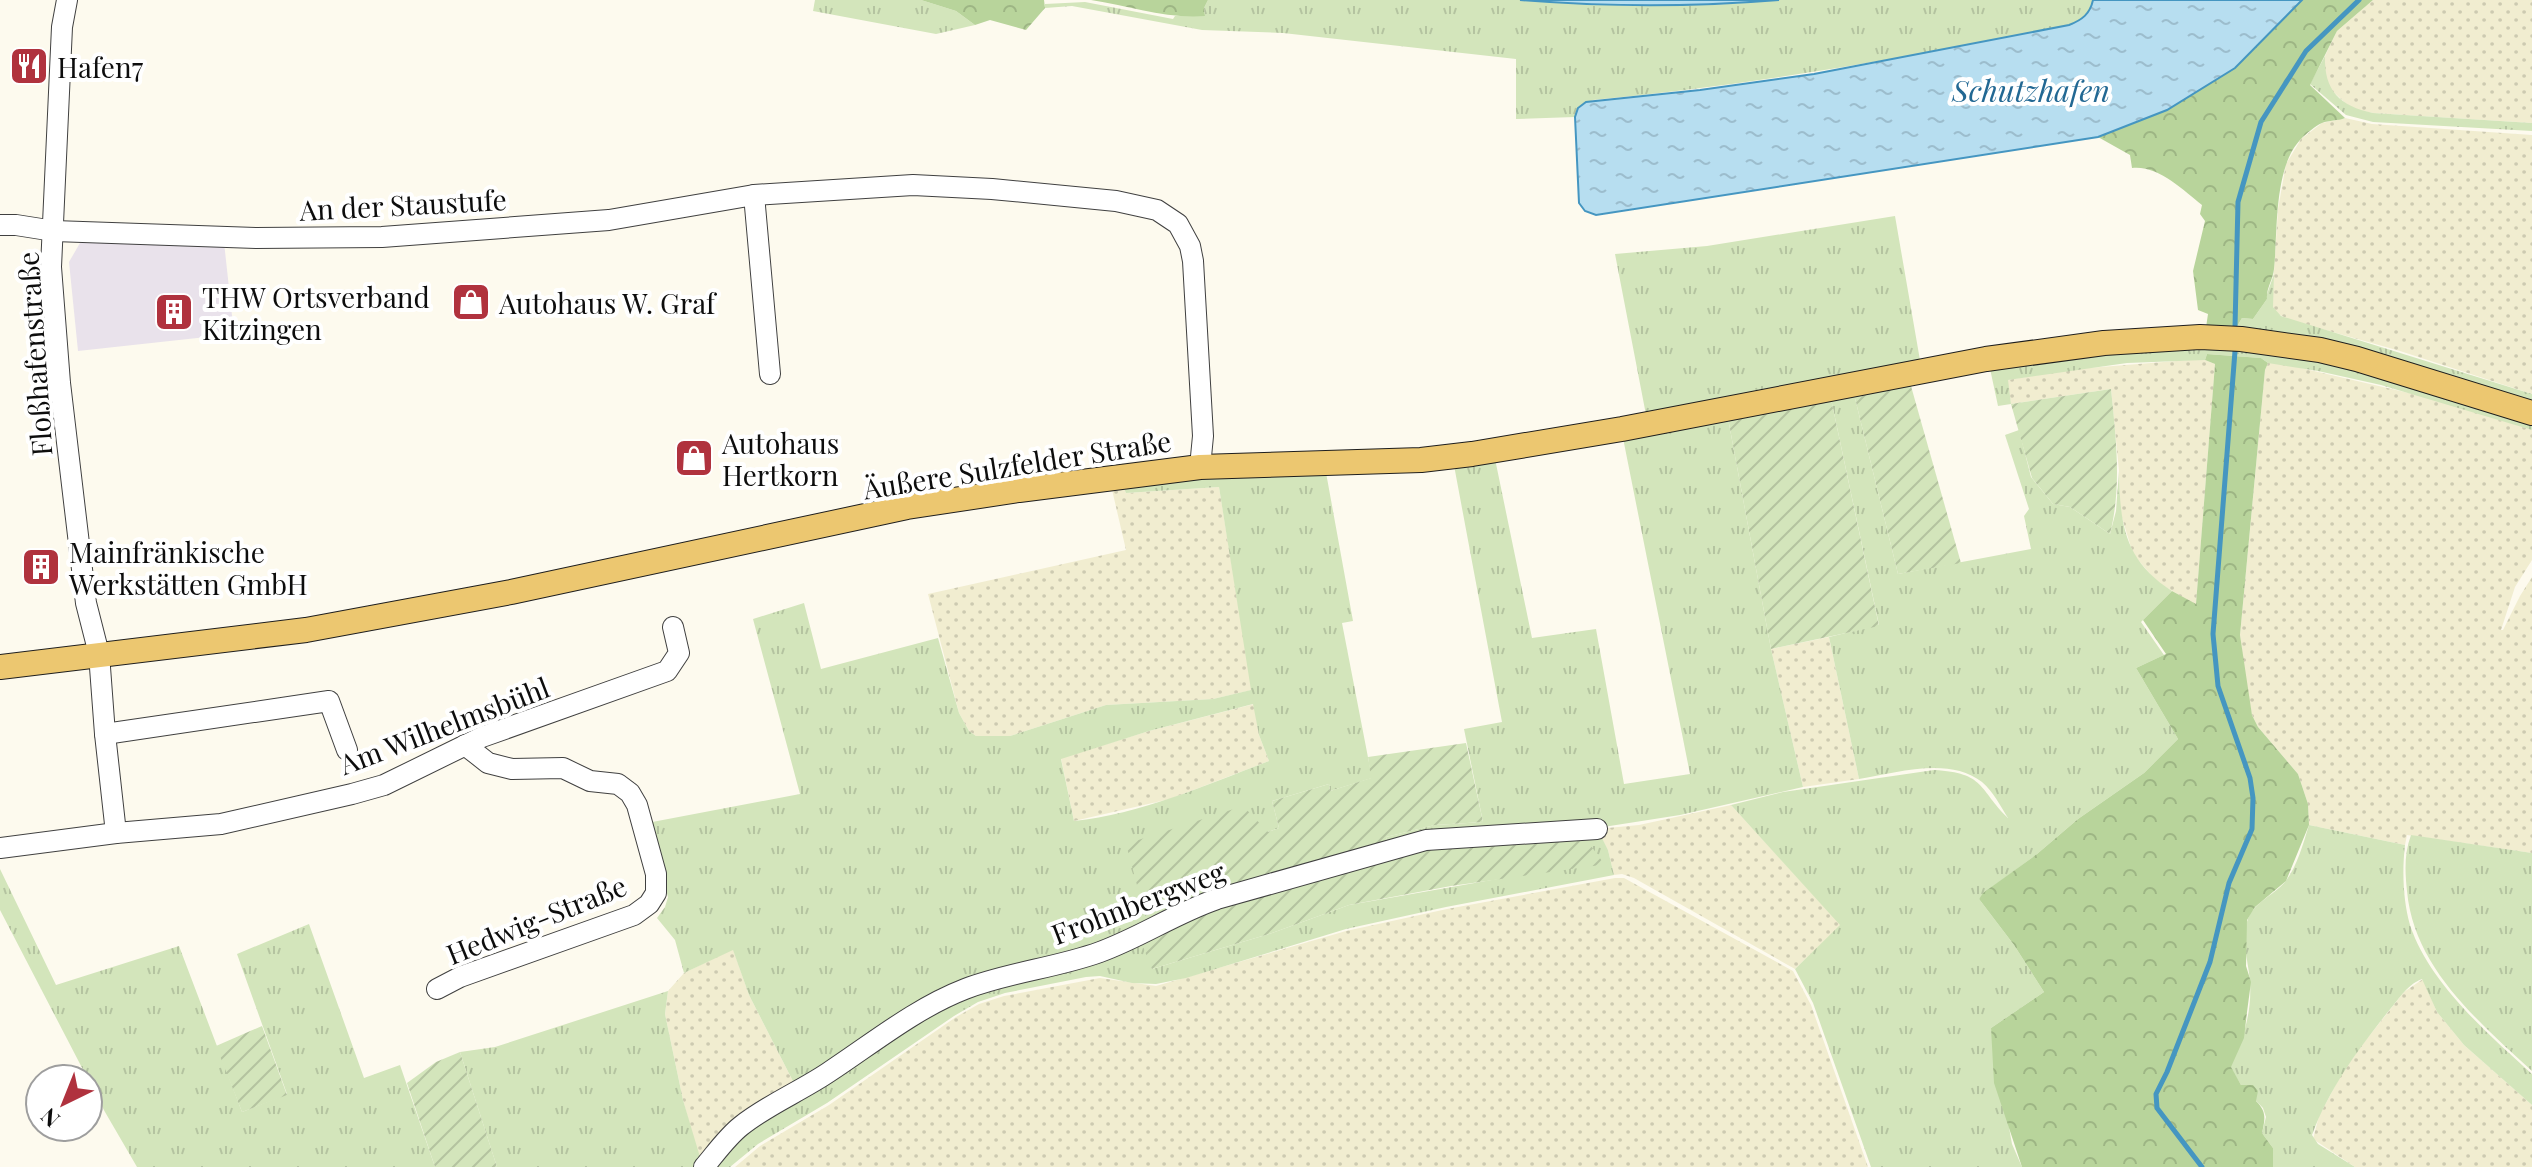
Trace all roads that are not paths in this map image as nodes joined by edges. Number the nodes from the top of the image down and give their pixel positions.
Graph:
1 (67, 0) edge
2 (754, 195) junction
3 (0, 225) edge
4 (54, 231) junction
5 (770, 374) dead end
6 (2532, 413) edge
7 (1200, 467) junction
8 (673, 627) dead end
9 (99, 654) junction
10 (0, 667) edge
11 (105, 734) junction
12 (465, 745) junction
13 (347, 750) dead end
14 (1597, 829) dead end
15 (116, 833) junction
16 (0, 848) edge
17 (437, 989) dead end
18 (704, 1167) edge

1 - 4 street, Floßhafenstraße
2 - 4 street, An der Staustufe
2 - 5 street
2 - 7 street, An der Staustufe
3 - 4 street, An der Staustufe
4 - 9 street, Floßhafenstraße
6 - 7 main road, Äußere Sulzfelder Straße
7 - 9 main road, Äußere Sulzfelder Straße
8 - 12 street, Am Wilhelmsbühl
9 - 10 main road, Äußere Sulzfelder Straße
9 - 11 street, Floßhafenstraße
11 - 13 street
11 - 15 street, Floßhafenstraße
12 - 15 street, Am Wilhelmsbühl
12 - 17 street, Hedwig-Straße
14 - 18 street, Frohnbergweg
15 - 16 street, Am Wilhelmsbühl

